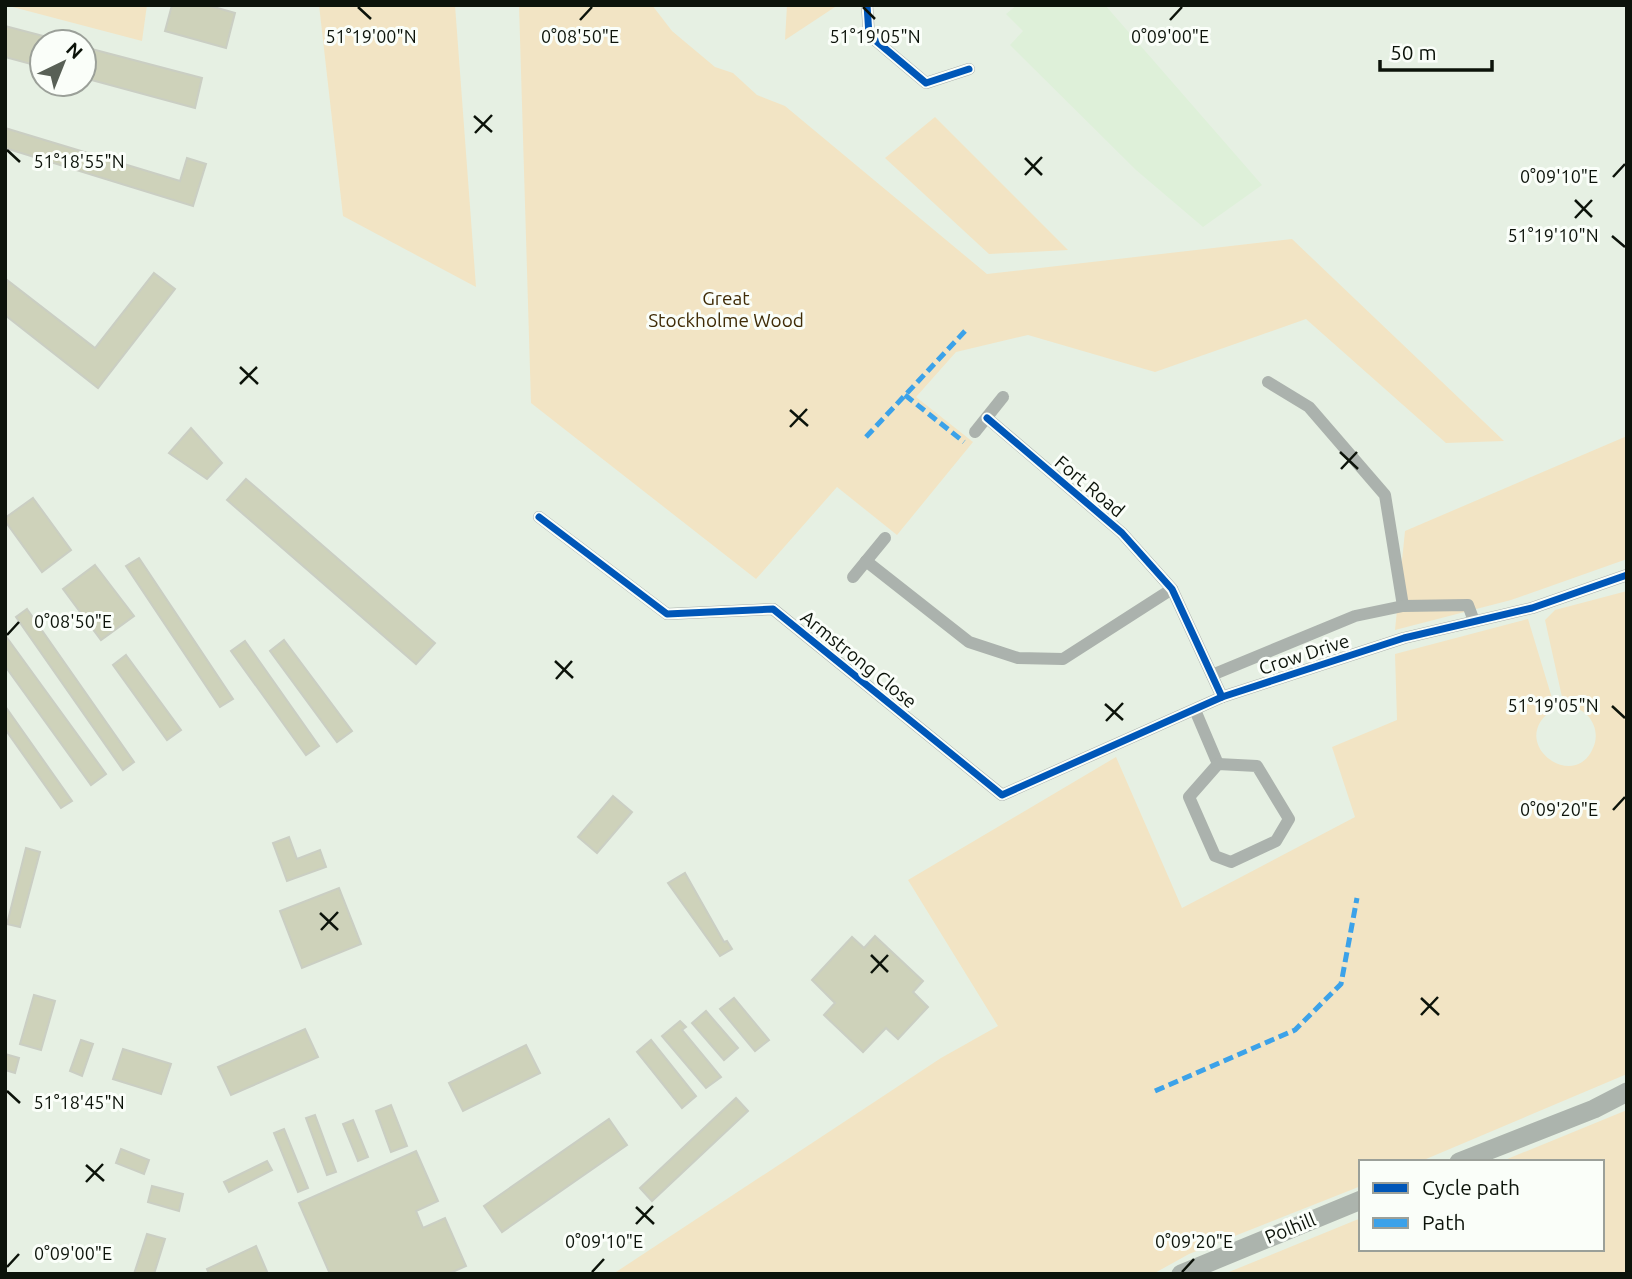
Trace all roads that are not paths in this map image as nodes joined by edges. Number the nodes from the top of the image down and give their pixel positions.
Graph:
1 (867, 5) edge
2 (969, 68) dead end
3 (1268, 382) dead end
4 (1003, 397) dead end
5 (987, 418) junction
6 (975, 432) dead end
7 (540, 517) dead end
8 (885, 538) dead end
9 (866, 561) junction
10 (1627, 575) edge
11 (853, 577) dead end
12 (1172, 589) junction
13 (1403, 606) junction
14 (1474, 621) junction
15 (1212, 675) junction
16 (1222, 698) junction
17 (1195, 710) junction
18 (1218, 764) junction
19 (1002, 795) joint
20 (1627, 1092) edge
21 (1464, 1160) edge
22 (1359, 1201) edge
23 (1181, 1274) edge

1 - 2 street
3 - 13 street
4 - 5 street
5 - 6 street
5 - 12 street, Fort Road
7 - 19 street, Armstrong Close
8 - 9 street
9 - 11 street
9 - 12 street
10 - 14 street, Crow Drive
12 - 15 street, Fort Road
13 - 14 street
13 - 15 street
14 - 16 street, Crow Drive
15 - 16 street, Fort Road
16 - 17 street, Crow Drive
17 - 18 street
17 - 19 street, Crow Drive
18 - 18 street
20 - 21 main road
22 - 23 main road, Polhill

